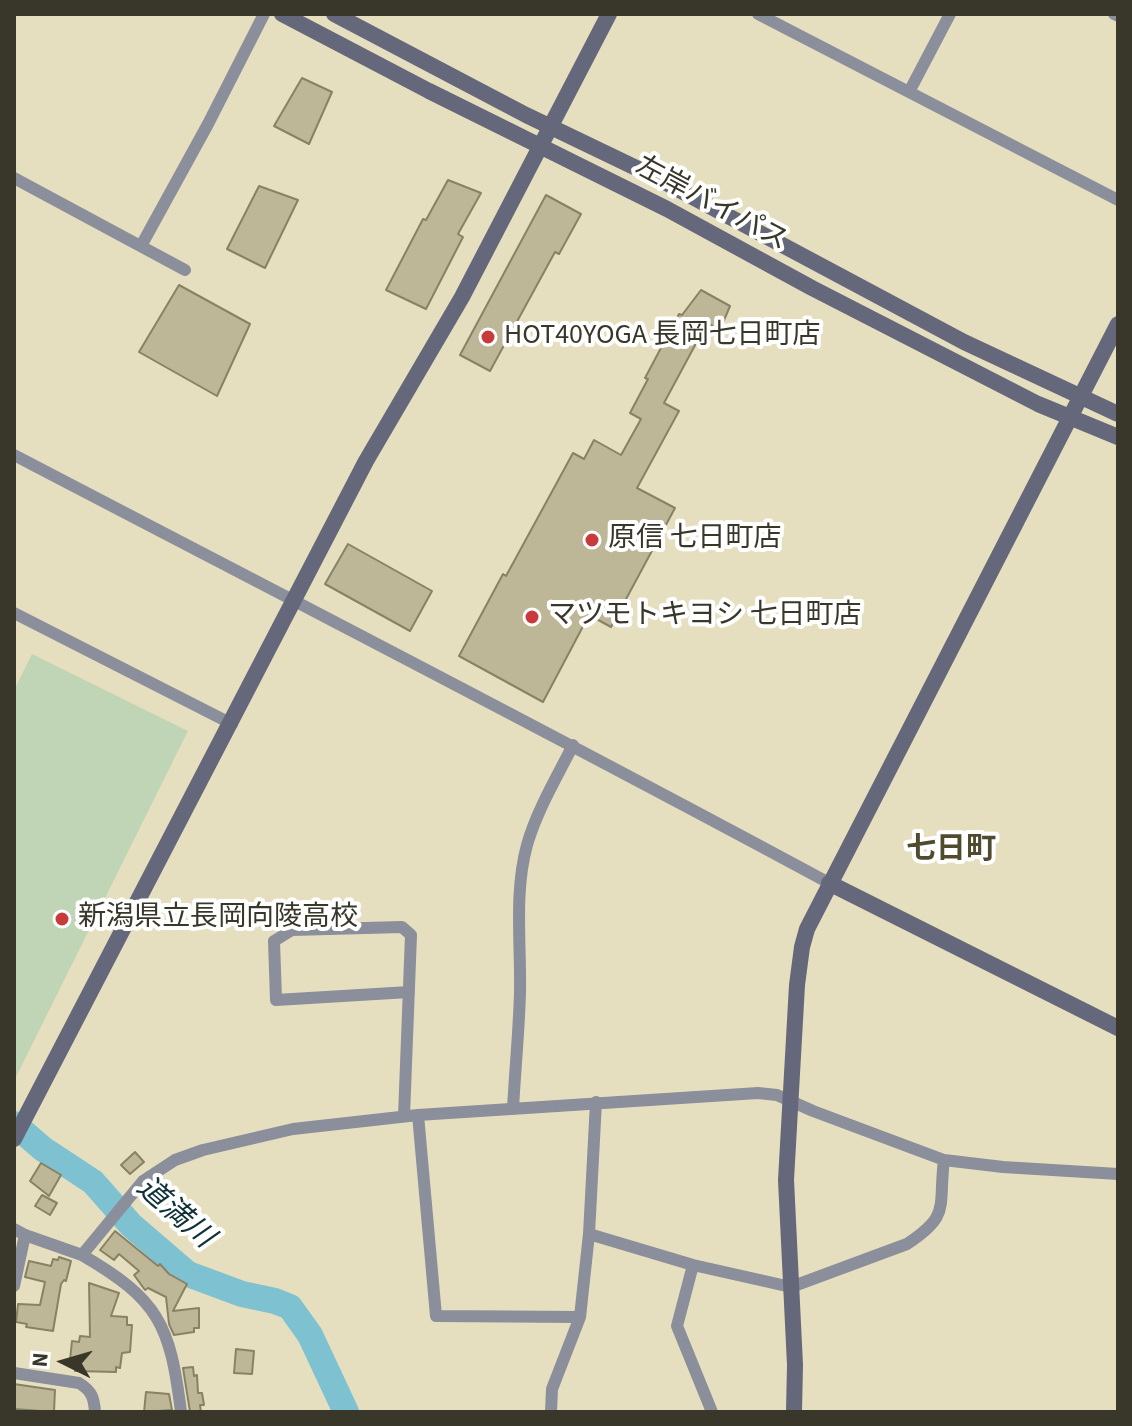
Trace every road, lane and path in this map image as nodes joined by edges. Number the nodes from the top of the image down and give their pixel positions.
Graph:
1 (264, 14) edge
2 (282, 14) edge
3 (334, 14) edge
4 (609, 14) edge
5 (758, 14) edge
6 (950, 14) edge
7 (909, 92) junction
8 (552, 125) junction
9 (541, 145) junction
10 (14, 178) edge
11 (1118, 200) edge
12 (141, 246) junction
13 (185, 270) dead end
14 (1118, 324) edge
15 (1080, 398) junction
16 (1118, 414) edge
17 (1071, 417) junction
18 (1118, 437) edge
19 (14, 455) edge
20 (294, 603) junction
21 (14, 613) edge
22 (232, 724) junction
23 (573, 745) junction
24 (829, 883) junction
25 (409, 992) junction
26 (1118, 1028) edge
27 (790, 1100) junction
28 (596, 1102) junction
29 (513, 1109) junction
30 (418, 1115) junction
31 (404, 1116) junction
32 (14, 1139) edge
33 (944, 1160) junction
34 (1118, 1174) edge
35 (19, 1232) edge
36 (589, 1234) junction
37 (82, 1255) junction
38 (693, 1265) junction
39 (14, 1286) edge
40 (791, 1287) junction
41 (580, 1317) junction
42 (14, 1373) edge
43 (95, 1412) edge
44 (181, 1412) edge
45 (551, 1412) edge
46 (712, 1412) edge
47 (794, 1412) edge

1 - 12 street
2 - 9 street, 左岸バイパス
3 - 8 street, 左岸バイパス
4 - 8 street
5 - 7 street
6 - 7 street
7 - 11 street
8 - 9 street
8 - 15 street, 左岸バイパス
9 - 17 street, 左岸バイパス
9 - 20 street
10 - 12 street
12 - 13 street
14 - 15 street
15 - 16 street, 左岸バイパス
15 - 17 street
17 - 18 street, 左岸バイパス
17 - 24 street
19 - 20 street
20 - 22 street
20 - 23 street
21 - 22 street
22 - 32 street
23 - 24 street
23 - 29 street
24 - 26 street
24 - 27 street
25 - 25 street
25 - 31 street
27 - 28 street
27 - 33 street
27 - 40 street
28 - 29 street
28 - 36 street
29 - 30 street
30 - 31 street
30 - 41 street
31 - 37 street
33 - 34 street
33 - 40 street
35 - 37 street
35 - 39 street
36 - 38 street
36 - 41 street
37 - 44 street
38 - 40 street
38 - 46 street
40 - 47 street
41 - 45 street
42 - 43 street

